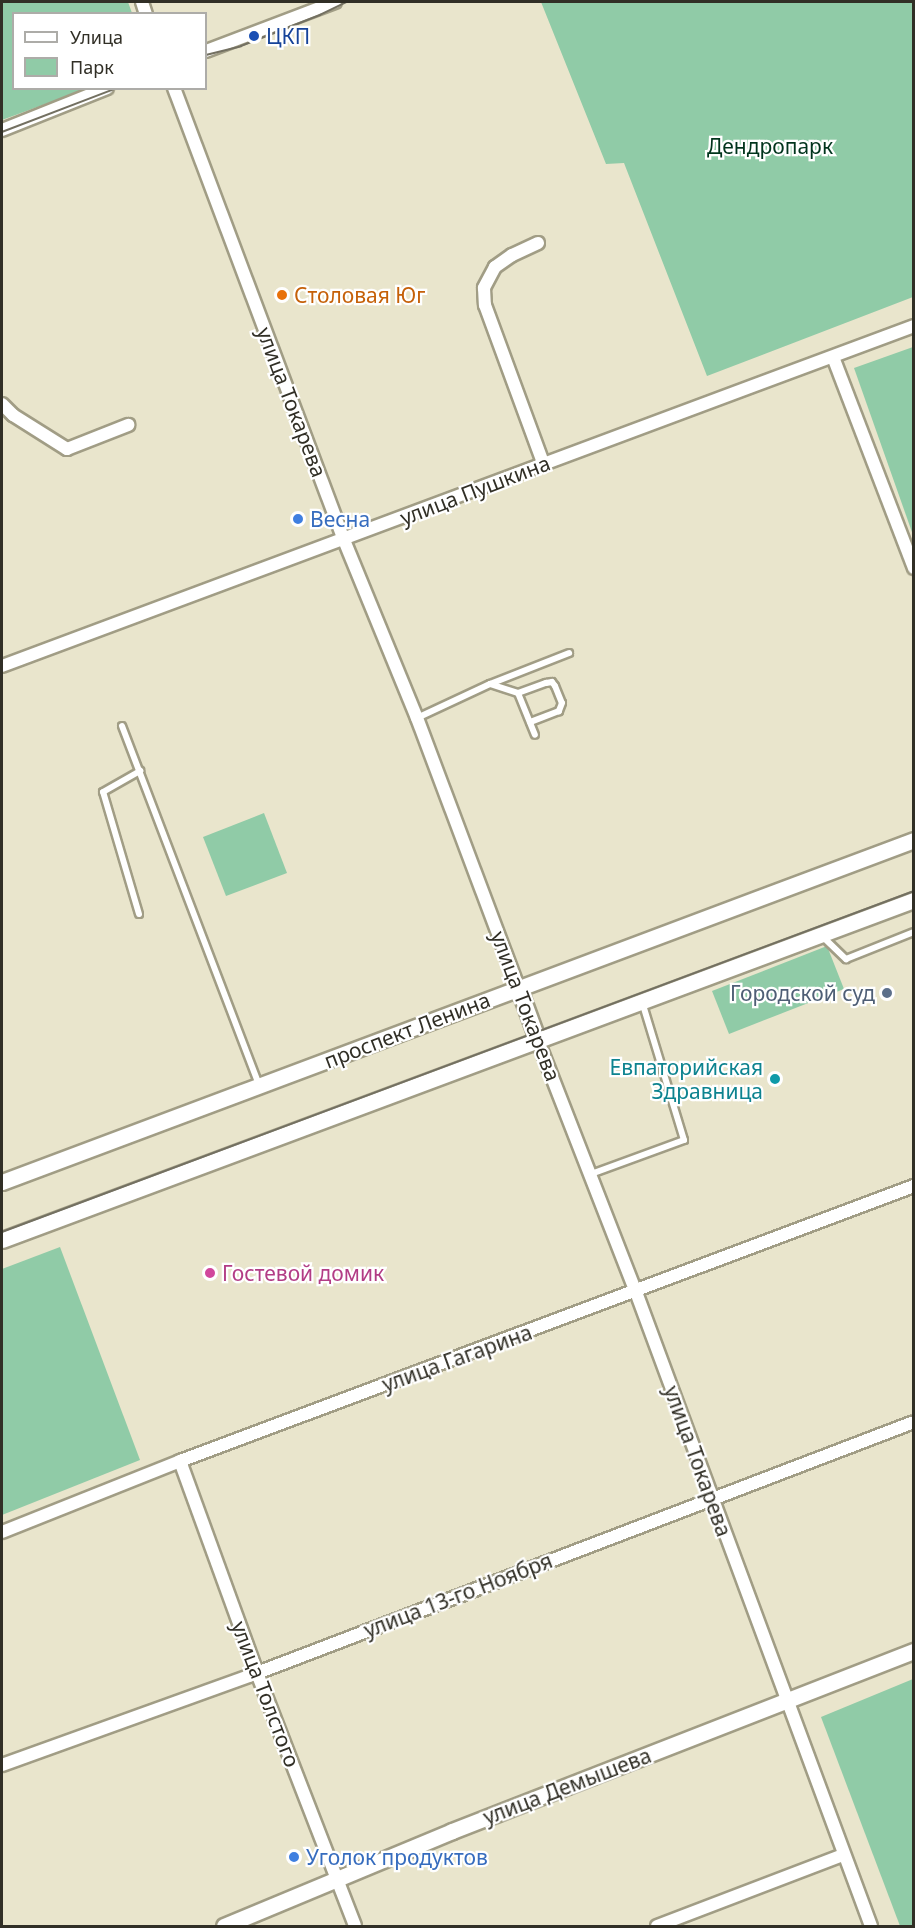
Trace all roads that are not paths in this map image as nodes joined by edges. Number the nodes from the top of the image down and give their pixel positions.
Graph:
1 (335, 2) edge
2 (207, 51) edge
3 (102, 90) edge
4 (175, 90) edge
5 (2, 130) edge
6 (538, 243) dead end
7 (914, 326) edge
8 (833, 357) junction
9 (2, 404) edge
10 (128, 425) dead end
11 (544, 465) junction
12 (344, 540) junction
13 (914, 568) edge
14 (569, 653) dead end
15 (2, 666) edge
16 (490, 684) junction
17 (518, 693) junction
18 (417, 718) junction
19 (530, 722) junction
20 (122, 726) dead end
21 (535, 735) dead end
22 (140, 771) junction
23 (914, 840) edge
24 (914, 900) edge
25 (139, 914) dead end
26 (914, 933) edge
27 (820, 935) junction
28 (519, 989) junction
29 (642, 1001) junction
30 (538, 1041) junction
31 (260, 1086) junction
32 (591, 1174) junction
33 (2, 1182) edge
34 (914, 1186) edge
35 (2, 1240) edge
36 (636, 1292) junction
37 (914, 1422) edge
38 (180, 1461) junction
39 (712, 1497) junction
40 (2, 1532) edge
41 (914, 1652) edge
42 (257, 1673) junction
43 (787, 1700) junction
44 (2, 1765) edge
45 (843, 1855) junction
46 (336, 1878) junction
47 (224, 1926) edge
48 (355, 1926) edge
49 (657, 1926) edge
50 (871, 1926) edge

1 - 2 street
3 - 5 street
4 - 12 street, улица Токарева
6 - 11 street
7 - 8 street, улица Пушкина
8 - 11 street, улица Пушкина
8 - 13 street
9 - 10 street
11 - 12 street, улица Пушкина
12 - 15 street, улица Пушкина
12 - 18 street, улица Токарева
14 - 16 lane
16 - 17 lane
16 - 18 lane
17 - 19 lane
17 - 19 lane
18 - 28 street, улица Токарева
19 - 21 lane
20 - 22 lane
22 - 25 lane
22 - 31 lane
23 - 28 street, проспект Ленина
24 - 27 street
26 - 27 lane
27 - 29 street
28 - 30 street, улица Токарева
28 - 31 street, проспект Ленина
29 - 30 street
29 - 32 lane
30 - 32 street, улица Токарева
30 - 35 street
31 - 33 street, проспект Ленина
32 - 36 street, улица Токарева
34 - 36 street, улица Гагарина
36 - 38 street, улица Гагарина
36 - 39 street, улица Токарева
37 - 39 street, улица 13-го Ноября
38 - 40 street, улица Гагарина
38 - 42 street, улица Толстого
39 - 42 street, улица 13-го Ноября
39 - 43 street, улица Токарева
41 - 43 street, улица Демышева
42 - 44 street, улица 13-го Ноября
42 - 46 street, улица Толстого
43 - 45 street, улица Токарева
43 - 46 street, улица Демышева
45 - 49 street
45 - 50 street, улица Токарева
46 - 47 street, улица Демышева
46 - 48 street, улица Толстого

